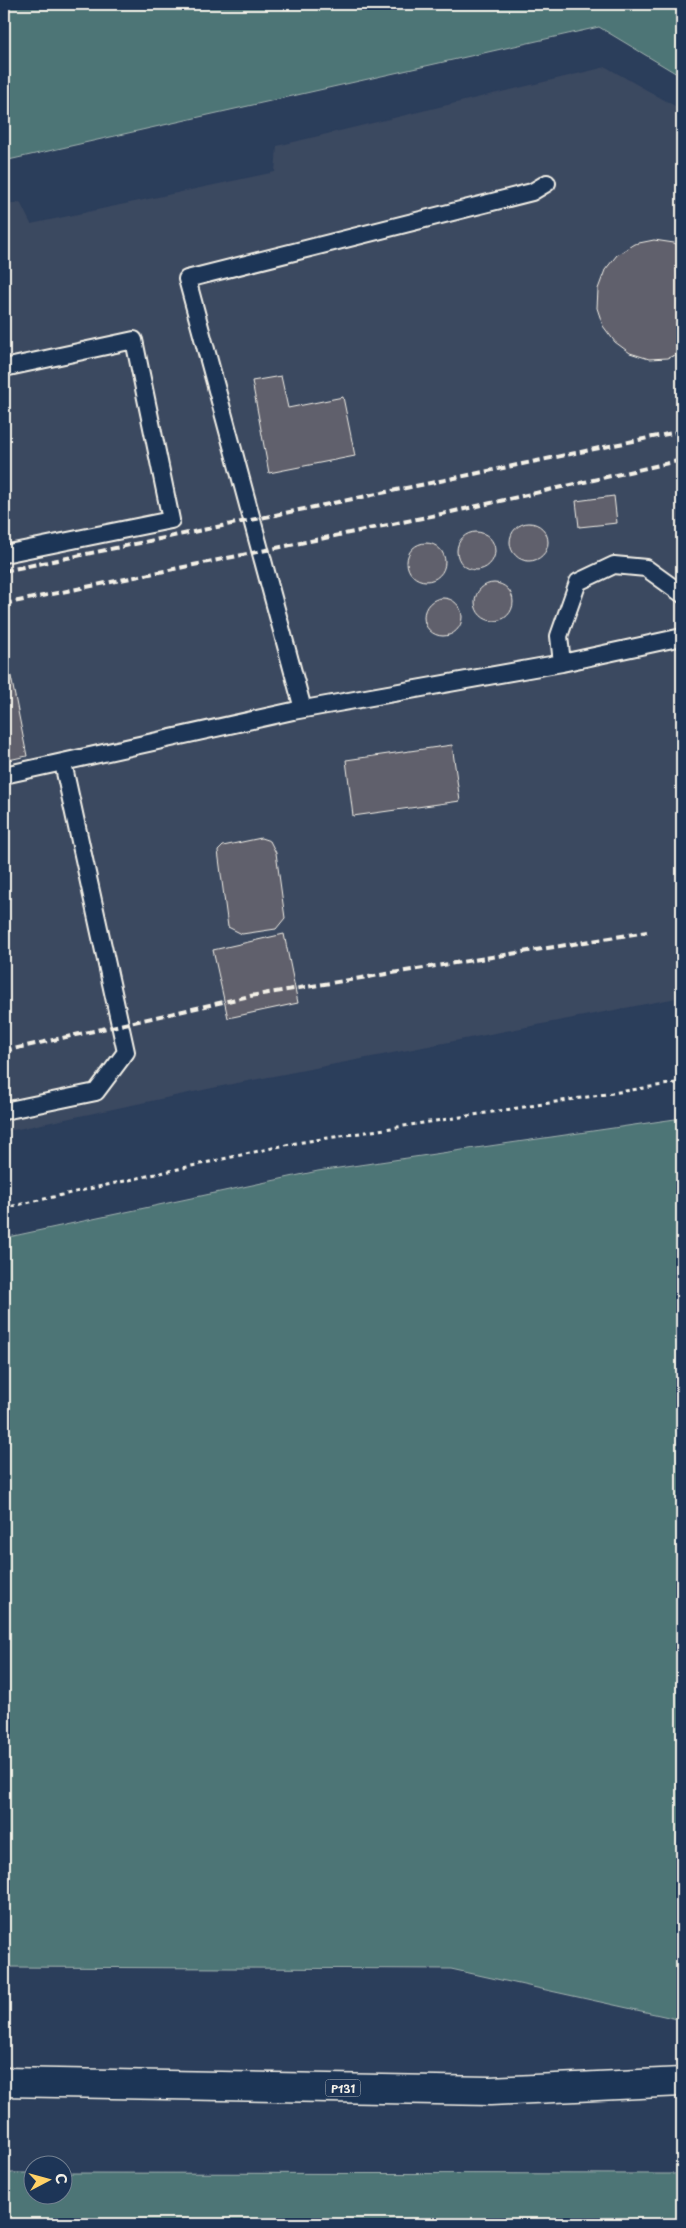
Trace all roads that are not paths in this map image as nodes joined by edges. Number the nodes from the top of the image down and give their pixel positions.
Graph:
1 (548, 183) dead end
2 (4, 368) edge
3 (4, 554) edge
4 (682, 594) edge
5 (682, 637) edge
6 (562, 663) junction
7 (303, 709) junction
8 (63, 763) junction
9 (4, 775) edge
10 (4, 1111) edge
11 (4, 2082) edge
12 (682, 2082) edge

1 - 7 lane
2 - 3 lane
4 - 6 lane
5 - 6 lane
6 - 7 lane
7 - 8 lane
8 - 9 lane
8 - 10 lane
11 - 12 main road, Р131

